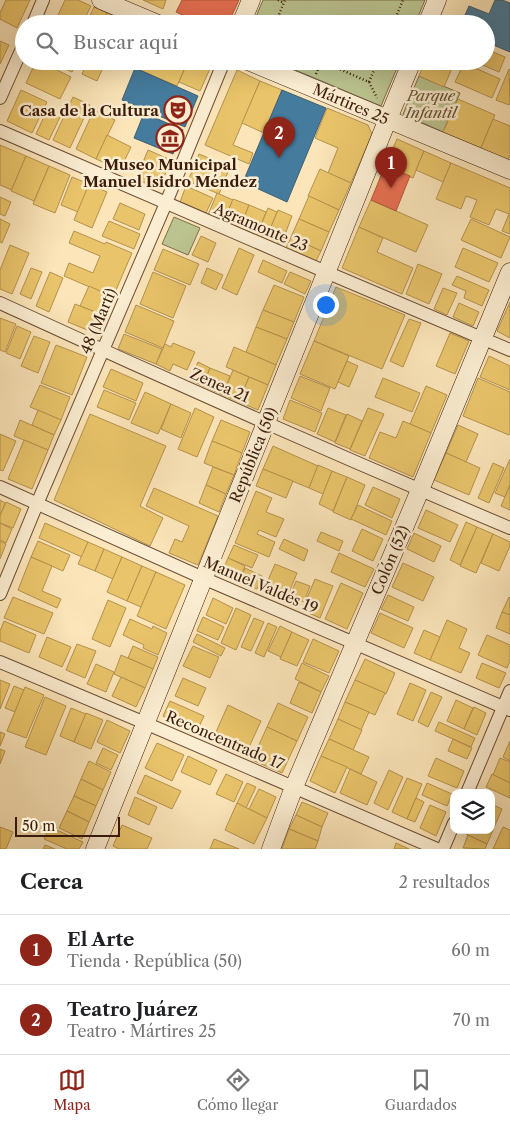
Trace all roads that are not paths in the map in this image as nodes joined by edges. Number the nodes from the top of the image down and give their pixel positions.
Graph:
1 (43, 0) edge
2 (101, 0) edge
3 (251, 0) edge
4 (437, 0) edge
5 (37, 15) edge
6 (137, 15) edge
7 (245, 15) edge
8 (431, 15) edge
9 (15, 64) edge
10 (220, 70) edge
11 (270, 70) edge
12 (408, 70) edge
13 (0, 98) edge
14 (387, 119) junction
15 (0, 131) edge
16 (510, 170) edge
17 (166, 203) junction
18 (326, 272) junction
19 (510, 272) edge
20 (0, 303) edge
21 (483, 338) junction
22 (103, 350) junction
23 (510, 350) edge
24 (266, 423) junction
25 (0, 487) edge
26 (420, 490) junction
27 (37, 504) junction
28 (510, 528) edge
29 (203, 578) junction
30 (0, 594) edge
31 (355, 643) junction
32 (0, 662) edge
33 (510, 691) edge
34 (507, 709) edge
35 (145, 723) junction
36 (294, 787) junction
37 (469, 789) edge
38 (450, 833) edge
39 (94, 849) edge
40 (271, 849) edge
41 (437, 849) edge
42 (443, 849) edge

1 - 5 street
2 - 6 main road
3 - 7 main road
4 - 8 main road
9 - 13 street
10 - 17 street, 48 (Martí)
11 - 14 main road, Mártires 25
12 - 14 main road, República (50)
14 - 16 main road, Mártires 25
14 - 18 main road, República (50)
15 - 17 street, Agramonte 23
17 - 18 street, Agramonte 23
17 - 22 street, 48 (Martí)
18 - 21 street, Agramonte 23
18 - 24 main road, República (50)
19 - 21 main road, Colón (52)
20 - 22 street, Zenea 21
21 - 23 street, Agramonte 23
21 - 26 main road, Colón (52)
22 - 24 street, Zenea 21
22 - 27 street, 48 (Martí)
24 - 26 street, Zenea 21
24 - 29 main road, República (50)
25 - 27 street, Manuel Valdés 19
26 - 28 street, Zenea 21
26 - 31 main road, Colón (52)
27 - 29 street, Manuel Valdés 19
27 - 30 street, 48 (Martí)
29 - 31 street, Manuel Valdés 19
29 - 35 main road, República (50)
31 - 34 street, Manuel Valdés 19
31 - 36 main road, Colón (52)
32 - 35 street, Reconcentrado 17
33 - 34 street
34 - 37 street
35 - 36 street, Reconcentrado 17
35 - 39 main road, República (50)
36 - 40 main road, Colón (52)
36 - 41 street, Reconcentrado 17
38 - 42 street

